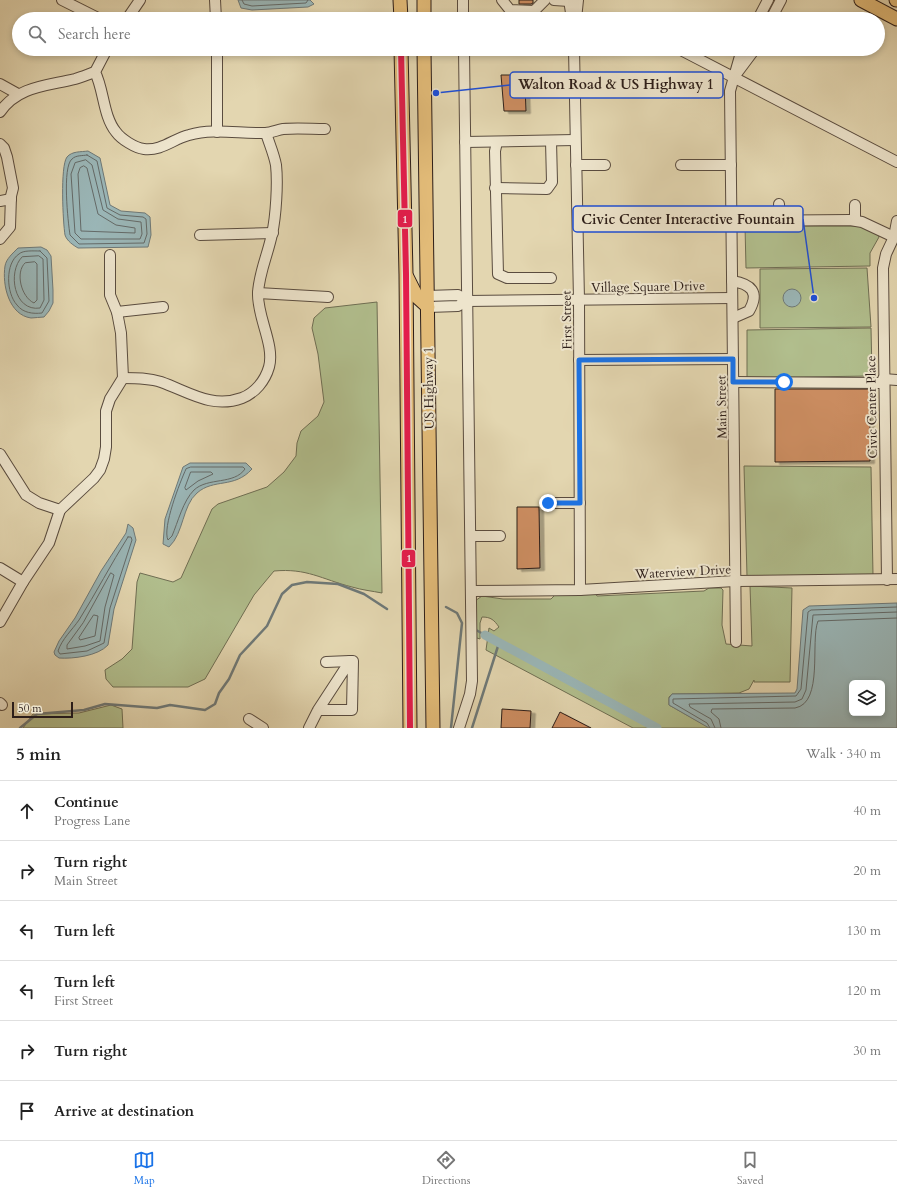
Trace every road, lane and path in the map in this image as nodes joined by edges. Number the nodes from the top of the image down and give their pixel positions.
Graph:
1 (62, 0) edge
2 (140, 0) edge
3 (215, 0) edge
4 (400, 0) edge
5 (424, 0) edge
6 (463, 0) edge
7 (502, 0) edge
8 (545, 0) edge
9 (554, 0) edge
10 (572, 0) edge
11 (768, 0) edge
12 (781, 0) edge
13 (861, 0) edge
14 (86, 12) edge
15 (132, 12) edge
16 (216, 12) edge
17 (401, 12) edge
18 (424, 12) edge
19 (463, 12) edge
20 (572, 12) edge
21 (575, 12) edge
22 (762, 12) edge
23 (775, 12) edge
24 (884, 12) edge
25 (885, 13) edge
26 (897, 19) edge
27 (104, 56) edge
28 (217, 56) edge
29 (401, 56) edge
30 (424, 56) edge
31 (464, 56) edge
32 (574, 56) edge
33 (694, 56) edge
34 (740, 56) edge
35 (750, 56) edge
36 (96, 72) junction
37 (735, 76) junction
38 (0, 84) edge
39 (18, 94) junction
40 (0, 112) edge
41 (325, 129) dead end
42 (217, 132) junction
43 (266, 133) junction
44 (575, 140) junction
45 (550, 141) junction
46 (465, 142) junction
47 (497, 142) junction
48 (0, 144) edge
49 (897, 162) edge
50 (576, 164) junction
51 (605, 165) dead end
52 (681, 165) dead end
53 (731, 165) junction
54 (495, 188) junction
55 (10, 199) junction
56 (0, 201) edge
57 (780, 204) dead end
58 (855, 205) dead end
59 (732, 220) junction
60 (780, 220) junction
61 (855, 220) junction
62 (897, 221) edge
63 (273, 233) junction
64 (200, 235) dead end
65 (895, 235) edge
66 (0, 239) edge
67 (110, 255) dead end
68 (406, 274) junction
69 (551, 278) dead end
70 (732, 281) junction
71 (258, 293) junction
72 (328, 297) dead end
73 (732, 298) junction
74 (579, 300) junction
75 (427, 301) junction
76 (467, 301) junction
77 (163, 307) dead end
78 (117, 312) junction
79 (733, 318) junction
80 (733, 359) junction
81 (579, 360) junction
82 (123, 378) junction
83 (897, 380) edge
84 (883, 381) junction
85 (733, 382) junction
86 (0, 454) edge
87 (548, 503) dead end
88 (580, 503) junction
89 (60, 510) junction
90 (471, 536) junction
91 (500, 536) dead end
92 (0, 568) edge
93 (892, 579) edge
94 (735, 581) junction
95 (23, 582) junction
96 (580, 590) junction
97 (471, 591) junction
98 (0, 622) edge
99 (736, 642) dead end
100 (350, 661) junction
101 (326, 662) dead end
102 (318, 710) junction
103 (249, 719) dead end
104 (263, 728) edge
105 (309, 728) edge
106 (410, 728) edge
107 (433, 728) edge
108 (459, 728) edge

1 - 14 street
2 - 15 street
3 - 16 street
4 - 17 main road
5 - 18 main road
6 - 19 street
7 - 8 street
9 - 10 street
10 - 20 street
10 - 21 street
11 - 22 street
12 - 23 street
13 - 24 main road
25 - 26 main road
27 - 36 street
28 - 42 street
29 - 68 main road, US Highway 1
30 - 75 main road, US Highway 1
31 - 46 street
32 - 44 street, First Street
33 - 37 street
34 - 37 street, Main Street
35 - 37 street, Main Street
36 - 39 street
36 - 42 street
37 - 49 street
37 - 53 street, Main Street
38 - 39 street
39 - 40 street
41 - 43 street
42 - 43 street
43 - 63 street
44 - 45 street
44 - 50 street, First Street
45 - 47 street
45 - 54 street
46 - 47 street
46 - 76 street
47 - 54 street
48 - 55 street
50 - 51 street
50 - 74 street, First Street
52 - 53 street
53 - 59 street, Main Street
54 - 69 street
55 - 56 street
55 - 66 street
57 - 60 street
58 - 61 street
59 - 60 street
59 - 70 street, Main Street
60 - 61 street
61 - 65 street
62 - 65 street, Civic Center Place
63 - 64 street
63 - 71 street
65 - 84 street, Civic Center Place
67 - 78 street
68 - 75 main road
68 - 106 main road, US Highway 1
70 - 73 street, Main Street
70 - 79 street
71 - 72 street
71 - 82 street
73 - 74 street, Village Square Drive
73 - 79 street, Main Street
74 - 76 street, Village Square Drive
74 - 81 street, First Street
75 - 76 street, Village Square Drive
75 - 107 main road, US Highway 1
76 - 90 street
77 - 78 street
78 - 82 street
79 - 80 street, Main Street
80 - 81 street
80 - 85 street, Main Street
81 - 88 street, First Street
82 - 89 street
83 - 84 street
84 - 85 street
84 - 93 street, Civic Center Place
85 - 94 street, Main Street
86 - 89 street
87 - 88 street
88 - 96 street, First Street
89 - 95 street
90 - 91 street
90 - 97 street
92 - 95 street
93 - 94 street, Waterview Drive
94 - 96 street, Waterview Drive
94 - 99 street, Main Street
95 - 98 street
96 - 97 street, Waterview Drive
97 - 108 street
100 - 101 street
100 - 102 street
100 - 102 street
102 - 105 street
103 - 104 street

